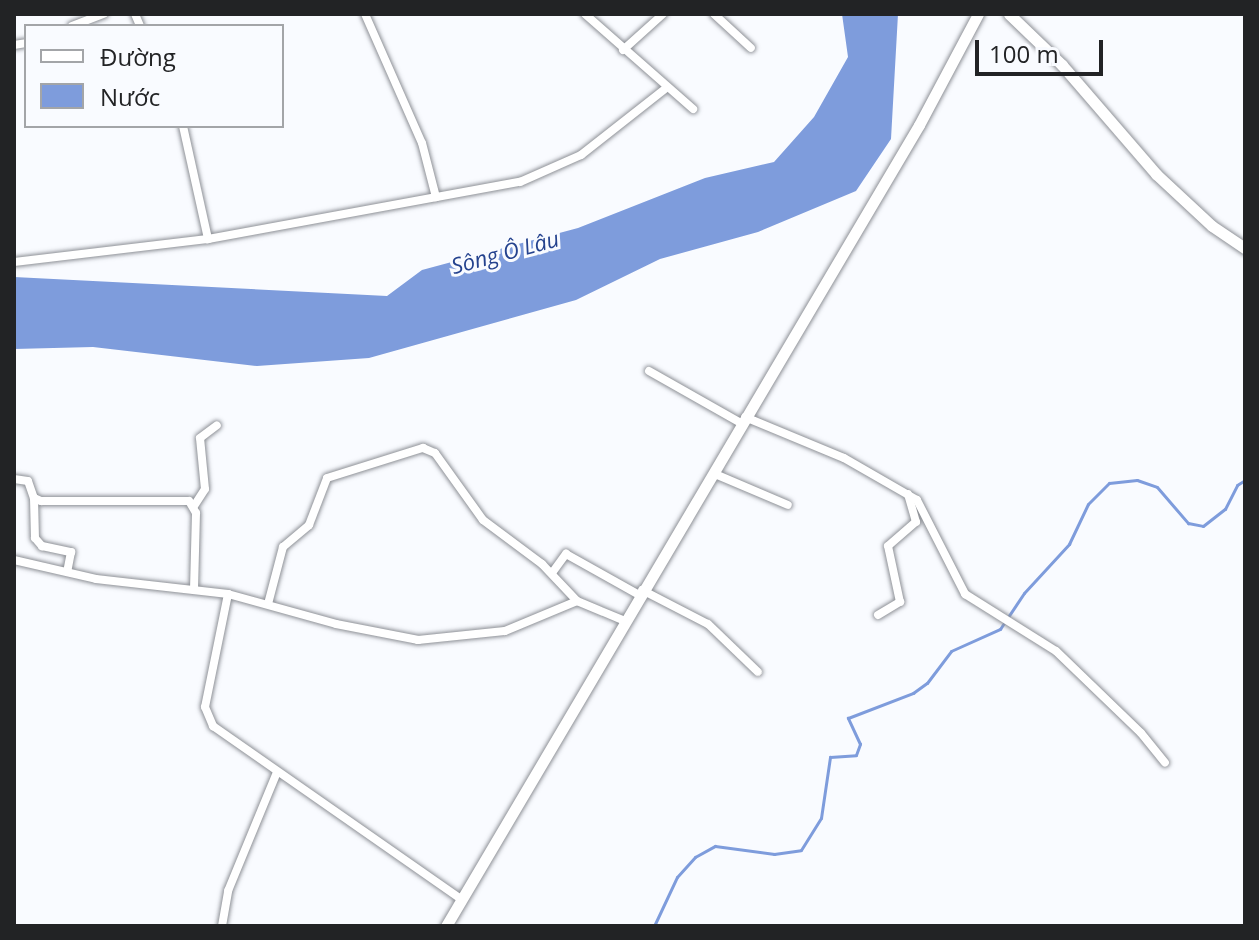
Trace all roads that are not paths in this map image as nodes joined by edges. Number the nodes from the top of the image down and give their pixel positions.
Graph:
1 (104, 14) edge
2 (365, 14) edge
3 (585, 14) edge
4 (663, 14) edge
5 (714, 14) edge
6 (978, 14) edge
7 (1009, 14) edge
8 (77, 24) edge
9 (751, 48) dead end
10 (623, 50) junction
11 (665, 89) junction
12 (693, 109) dead end
13 (183, 128) edge
14 (436, 197) junction
15 (208, 239) junction
16 (1245, 248) edge
17 (14, 262) edge
18 (649, 371) dead end
19 (743, 420) junction
20 (217, 425) dead end
21 (715, 474) junction
22 (14, 479) edge
23 (907, 492) junction
24 (34, 498) junction
25 (788, 505) dead end
26 (194, 506) junction
27 (14, 560) edge
28 (67, 572) junction
29 (552, 573) junction
30 (194, 590) junction
31 (640, 592) junction
32 (228, 594) junction
33 (577, 601) junction
34 (268, 604) junction
35 (878, 615) dead end
36 (625, 621) junction
37 (758, 672) dead end
38 (1165, 763) dead end
39 (277, 772) junction
40 (462, 900) junction
41 (222, 926) edge
42 (446, 926) edge

1 - 8 street
2 - 14 street
3 - 10 street
4 - 10 street
5 - 9 street
6 - 19 main road
7 - 16 main road
10 - 11 street
11 - 12 street
11 - 14 street
13 - 15 street
14 - 15 street
15 - 17 street
18 - 19 street
19 - 21 main road
19 - 23 street
20 - 26 street
21 - 25 street
21 - 31 main road
22 - 24 street
23 - 35 street
23 - 38 street
24 - 26 street
24 - 28 street
26 - 30 street
27 - 28 street
28 - 30 street
29 - 31 street
29 - 33 street
29 - 34 street
30 - 32 street
31 - 36 main road
31 - 37 street
32 - 34 street
32 - 39 street
33 - 34 street
33 - 36 street
36 - 40 main road
39 - 40 street
39 - 41 street
40 - 42 main road

